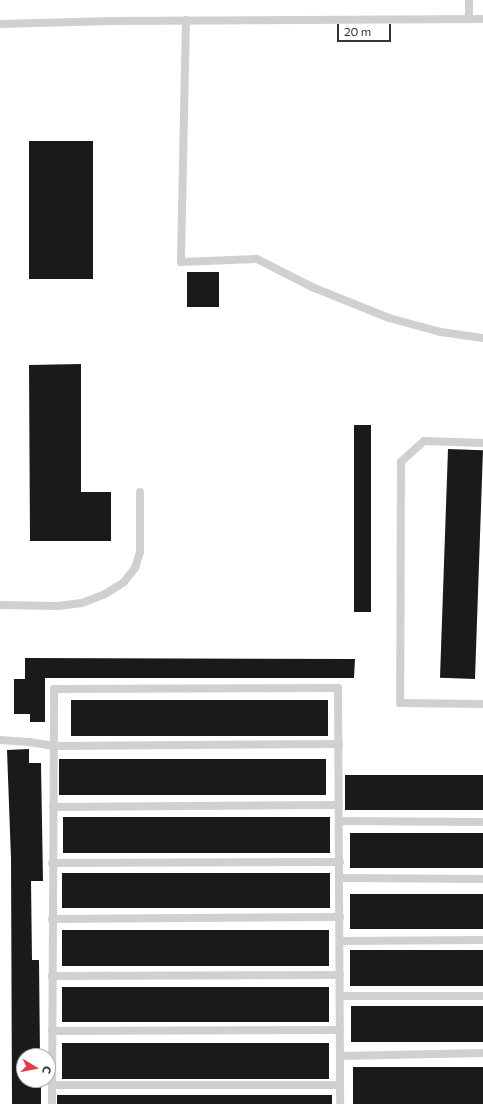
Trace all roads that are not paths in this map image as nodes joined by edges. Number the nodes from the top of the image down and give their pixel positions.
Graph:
1 (469, 0) edge
2 (469, 19) junction
3 (483, 19) edge
4 (186, 20) junction
5 (0, 24) edge
6 (483, 338) edge
7 (483, 443) edge
8 (140, 492) dead end
9 (0, 605) edge
10 (483, 704) edge
11 (0, 740) edge
12 (339, 744) junction
13 (52, 746) junction
14 (339, 805) junction
15 (53, 807) junction
16 (339, 821) junction
17 (483, 822) edge
18 (340, 862) junction
19 (52, 863) junction
20 (340, 878) junction
21 (483, 878) edge
22 (340, 917) junction
23 (52, 919) junction
24 (483, 940) edge
25 (340, 941) junction
26 (340, 975) junction
27 (52, 976) junction
28 (340, 996) junction
29 (483, 996) edge
30 (340, 1030) junction
31 (52, 1031) junction
32 (52, 1048) edge
33 (483, 1054) edge
34 (340, 1056) junction
35 (56, 1085) edge
36 (340, 1085) junction
37 (52, 1088) edge
38 (52, 1104) edge
39 (340, 1104) edge

1 - 2 lane
2 - 3 lane
2 - 4 lane
4 - 5 lane
4 - 6 lane
7 - 10 lane
8 - 9 lane
11 - 13 lane
12 - 13 lane
12 - 13 lane
12 - 14 lane
13 - 15 lane
14 - 15 lane
14 - 16 lane
15 - 19 lane
16 - 17 lane
16 - 18 lane
18 - 19 lane
18 - 20 lane
19 - 23 lane
20 - 21 lane
20 - 22 lane
22 - 23 lane
22 - 25 lane
23 - 27 lane
24 - 25 lane
25 - 26 lane
26 - 27 lane
26 - 28 lane
27 - 31 lane
28 - 29 lane
28 - 30 lane
30 - 31 lane
30 - 34 lane
31 - 32 lane
33 - 34 lane
34 - 36 lane
35 - 36 lane
36 - 39 lane
37 - 38 lane

